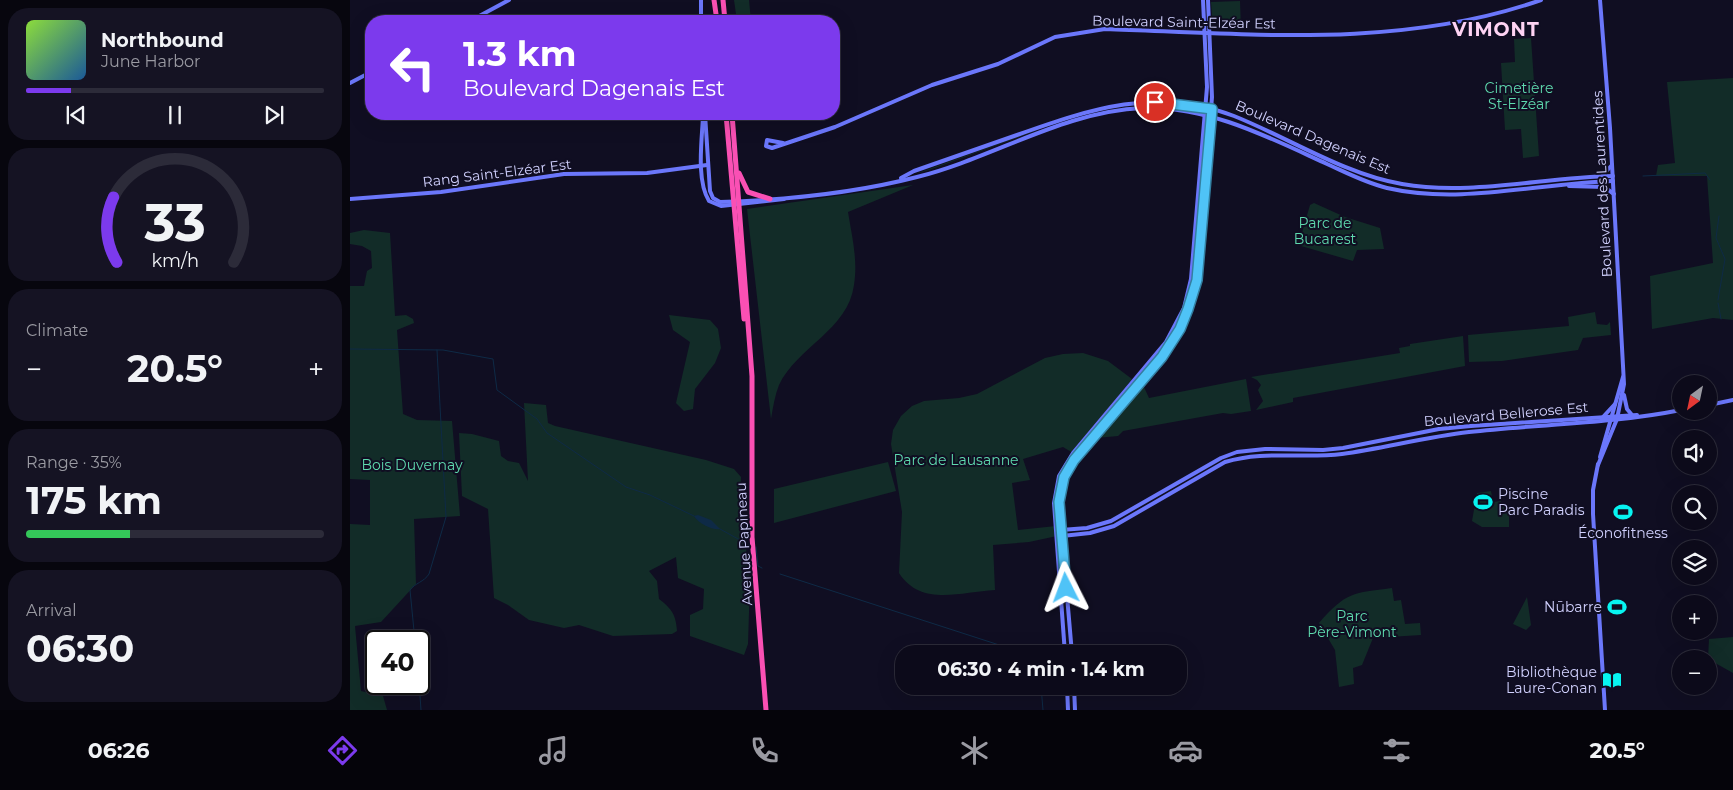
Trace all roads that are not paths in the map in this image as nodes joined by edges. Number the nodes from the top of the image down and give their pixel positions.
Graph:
1 (510, 0) edge
2 (701, 0) edge
3 (714, 0) edge
4 (723, 0) edge
5 (1203, 0) edge
6 (1208, 0) edge
7 (1541, 0) edge
8 (1600, 0) edge
9 (481, 15) edge
10 (701, 15) edge
11 (716, 15) edge
12 (724, 15) edge
13 (1205, 33) junction
14 (1210, 33) junction
15 (365, 75) edge
16 (350, 82) edge
17 (1206, 108) junction
18 (1212, 109) junction
19 (1205, 115) junction
20 (1211, 116) junction
21 (704, 120) edge
22 (704, 120) edge
23 (727, 120) edge
24 (732, 120) edge
25 (783, 143) dead end
26 (736, 163) junction
27 (707, 165) junction
28 (1612, 165) junction
29 (702, 166) junction
30 (1601, 177) junction
31 (1613, 179) junction
32 (898, 180) junction
33 (1564, 186) junction
34 (1614, 194) junction
35 (802, 196) junction
36 (350, 199) edge
37 (770, 199) junction
38 (736, 203) junction
39 (1624, 368) junction
40 (1624, 393) junction
41 (1618, 399) junction
42 (1733, 400) edge
43 (1718, 403) edge
44 (1672, 411) edge
45 (1632, 415) junction
46 (1642, 416) junction
47 (1603, 417) junction
48 (1618, 417) junction
49 (1613, 418) junction
50 (1599, 421) junction
51 (1608, 430) junction
52 (1598, 465) junction
53 (1059, 530) junction
54 (1057, 536) junction
55 (1062, 536) junction
56 (1064, 645) edge
57 (1071, 645) edge
58 (1067, 695) edge
59 (1074, 695) edge
60 (766, 710) edge
61 (1068, 710) edge
62 (1075, 710) edge
63 (1605, 710) edge

1 - 9 street
2 - 10 street
3 - 11 highway
4 - 12 highway
5 - 13 street
6 - 14 street
7 - 14 street, Boulevard Saint-Elzéar Est
8 - 28 street, Boulevard des Laurentides
13 - 14 street, Boulevard Saint-Elzéar Est
13 - 17 street
13 - 25 street, Boulevard Saint-Elzéar Est
14 - 18 street
15 - 16 street
17 - 18 street, Boulevard Dagenais Est
17 - 19 street
17 - 32 street, Boulevard Dagenais Est
18 - 20 street
18 - 30 street, Boulevard Dagenais Est
19 - 20 street, Boulevard Dagenais Est
19 - 32 street, Boulevard Dagenais Est
19 - 53 street
20 - 33 street, Boulevard Dagenais Est
20 - 53 street
21 - 27 street
22 - 29 street
23 - 38 highway
24 - 26 highway
26 - 37 highway
26 - 38 highway
27 - 29 street, Rang Saint-Elzéar Est
27 - 38 street
28 - 30 street
28 - 31 street, Boulevard des Laurentides
29 - 36 street, Rang Saint-Elzéar Est
29 - 38 street
30 - 31 street, Boulevard Dagenais Est
31 - 33 street, Boulevard Dagenais Est
31 - 34 street, Boulevard des Laurentides
32 - 35 street, Boulevard Dagenais Est
33 - 34 street
34 - 39 street, Boulevard des Laurentides
35 - 37 street, Boulevard Dagenais Est
35 - 38 street, Boulevard Dagenais Est
37 - 38 street, Boulevard Dagenais Est
38 - 60 highway, Avenue Papineau
39 - 40 street, Boulevard des Laurentides
39 - 41 street, Boulevard des Laurentides
40 - 45 street
40 - 48 street, Boulevard des Laurentides
41 - 47 street
41 - 49 street, Boulevard des Laurentides
42 - 43 street
44 - 46 street
45 - 46 street
45 - 48 street
46 - 48 street
47 - 49 street, Boulevard Bellerose Est
47 - 53 street, Boulevard Bellerose Est
48 - 49 street, Boulevard Bellerose Est
48 - 52 street, Boulevard des Laurentides
49 - 50 street, Boulevard Bellerose Est
49 - 51 street, Boulevard des Laurentides
50 - 51 street
50 - 55 street, Boulevard Bellerose Est
51 - 52 street, Boulevard des Laurentides
52 - 63 street, Boulevard des Laurentides
53 - 54 street
53 - 55 street
54 - 55 street, Boulevard Bellerose Est
54 - 56 street
55 - 57 street
58 - 61 street
59 - 62 street

